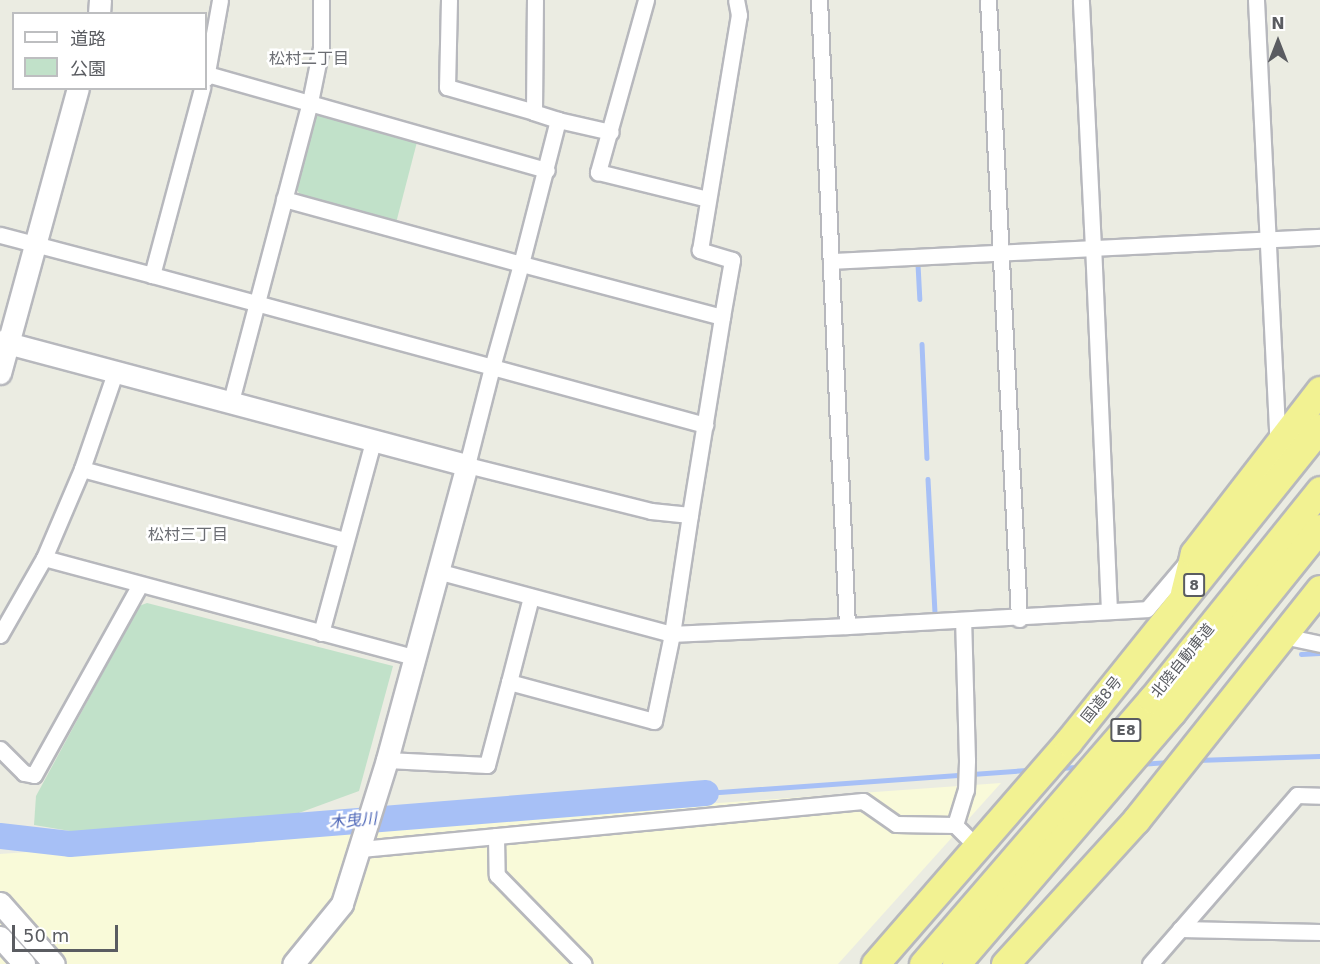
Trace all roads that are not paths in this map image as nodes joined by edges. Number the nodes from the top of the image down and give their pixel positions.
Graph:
1 (220, 0) edge
2 (321, 0) edge
3 (449, 0) edge
4 (535, 0) edge
5 (646, 0) edge
6 (736, 0) edge
7 (819, 0) edge
8 (988, 0) edge
9 (1081, 0) edge
10 (1256, 0) edge
11 (207, 69) edge
12 (207, 80) edge
13 (77, 90) edge
14 (202, 90) edge
15 (310, 102) junction
16 (534, 112) junction
17 (558, 120) junction
18 (611, 132) junction
19 (547, 170) junction
20 (284, 199) junction
21 (708, 199) junction
22 (0, 235) edge
23 (1320, 237) edge
24 (1268, 240) junction
25 (36, 245) junction
26 (1094, 248) junction
27 (1001, 252) junction
28 (831, 261) junction
29 (520, 264) junction
30 (152, 275) junction
31 (255, 305) junction
32 (722, 317) junction
33 (5, 342) edge
34 (492, 367) junction
35 (116, 370) junction
36 (0, 373) edge
37 (1320, 390) edge
38 (231, 401) junction
39 (1320, 415) edge
40 (705, 425) junction
41 (1320, 428) edge
42 (1282, 440) junction
43 (373, 441) junction
44 (467, 465) junction
45 (82, 469) junction
46 (1287, 470) junction
47 (1320, 490) edge
48 (690, 515) junction
49 (1320, 528) edge
50 (346, 540) junction
51 (1194, 553) junction
52 (44, 558) junction
53 (437, 571) junction
54 (139, 586) junction
55 (1320, 589) edge
56 (531, 597) junction
57 (1182, 600) junction
58 (1109, 611) junction
59 (1019, 619) junction
60 (963, 621) junction
61 (847, 626) junction
62 (321, 633) junction
63 (0, 634) edge
64 (672, 634) junction
65 (1283, 636) junction
66 (1320, 644) edge
67 (414, 657) junction
68 (509, 682) junction
69 (0, 749) edge
70 (387, 760) junction
71 (1320, 796) edge
72 (956, 825) junction
73 (496, 836) junction
74 (982, 837) junction
75 (361, 849) junction
76 (0, 903) edge
77 (1180, 929) junction
78 (1320, 932) edge
79 (0, 937) edge
80 (24, 964) edge
81 (54, 964) edge
82 (293, 964) edge
83 (584, 964) edge
84 (875, 964) edge
85 (923, 964) edge
86 (956, 964) edge
87 (1005, 964) edge
88 (1150, 964) edge

1 - 11 street
2 - 15 street
3 - 16 street
4 - 16 street
5 - 18 street
6 - 21 street
7 - 28 street
8 - 27 street
9 - 26 street
10 - 24 street
12 - 15 street
13 - 25 street
14 - 30 street
15 - 19 street
15 - 20 street
16 - 17 street
17 - 18 street
17 - 19 street
18 - 21 street
19 - 29 street
20 - 29 street
20 - 31 street
21 - 32 street
22 - 25 street
23 - 24 street
24 - 26 street
24 - 42 street
25 - 30 street
25 - 33 street
26 - 27 street
26 - 58 street
27 - 28 street
27 - 59 street
28 - 61 street
29 - 32 street
29 - 34 street
30 - 31 street
31 - 34 street
31 - 38 street
32 - 40 street
33 - 35 street
33 - 36 street
34 - 40 street
34 - 44 street
35 - 38 street
35 - 45 street
37 - 42 highway
38 - 43 street
39 - 46 highway
40 - 48 street
41 - 46 highway, 国道8号 / 8
42 - 51 highway
43 - 44 street
43 - 50 street
44 - 48 street
44 - 53 street
45 - 50 street
45 - 52 street
46 - 57 highway, 国道8号 / 8
47 - 85 highway, 北陸自動車道 / E8
48 - 64 street
49 - 86 highway, 北陸自動車道 / E8
50 - 62 street
51 - 57 highway
51 - 58 street
52 - 54 street
52 - 63 street
53 - 56 street
53 - 67 street
54 - 62 street
54 - 69 street
55 - 65 highway
56 - 64 street
56 - 68 street
57 - 74 highway, 国道8号 / 8
58 - 59 street
59 - 60 street
60 - 61 street
60 - 72 street
61 - 64 street
62 - 67 street
64 - 68 street
65 - 66 street
65 - 87 highway
67 - 70 street
68 - 70 street
70 - 75 street
71 - 77 street
72 - 73 street
72 - 74 street
73 - 75 street
73 - 83 street
74 - 84 highway, 国道8号 / 8
75 - 82 street
76 - 81 street
77 - 78 street
77 - 88 street
79 - 80 street

